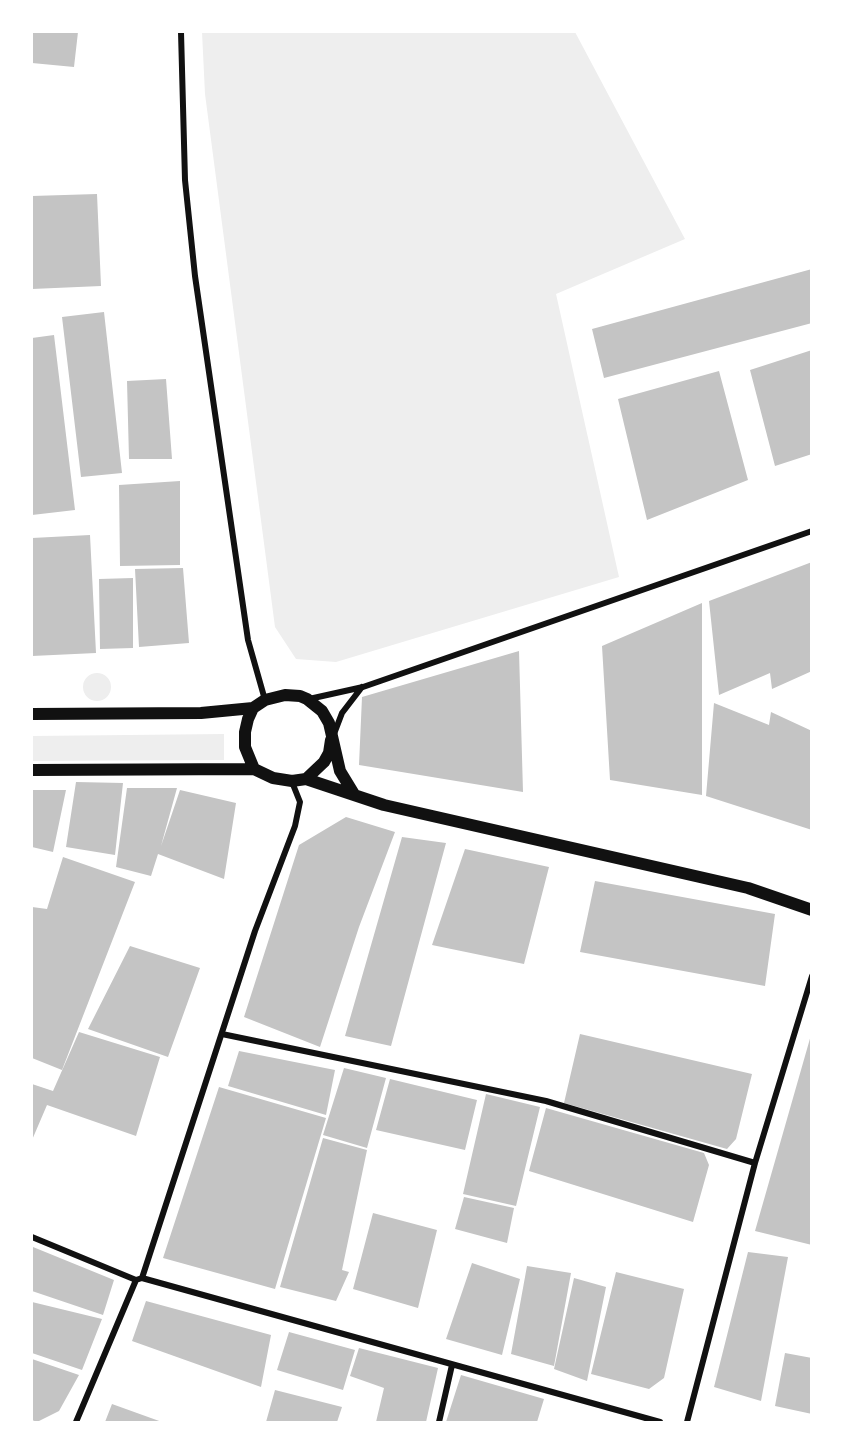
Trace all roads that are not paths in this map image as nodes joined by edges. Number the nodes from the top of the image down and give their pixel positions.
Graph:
1 (181, 32) edge
2 (812, 531) edge
3 (363, 687) junction
4 (307, 699) junction
5 (265, 700) junction
6 (253, 708) junction
7 (32, 714) edge
8 (332, 739) junction
9 (254, 769) junction
10 (32, 770) edge
11 (306, 778) junction
12 (292, 781) junction
13 (354, 794) junction
14 (812, 910) edge
15 (812, 976) edge
16 (222, 1034) junction
17 (755, 1163) junction
18 (32, 1237) edge
19 (139, 1279) junction
20 (452, 1365) junction
21 (76, 1422) edge
22 (439, 1422) edge
23 (660, 1422) edge
24 (687, 1422) edge

1 - 5 street
2 - 3 street
3 - 4 street
3 - 8 street
4 - 5 main road
4 - 8 main road
5 - 6 main road
6 - 7 main road
6 - 9 main road
8 - 11 main road
8 - 13 main road
9 - 10 main road
9 - 12 main road
11 - 12 main road
11 - 13 main road
12 - 16 street
13 - 14 main road
15 - 17 street
16 - 17 street
16 - 19 street
17 - 24 street
18 - 19 street
19 - 20 street
19 - 21 street
20 - 22 street
20 - 23 street

